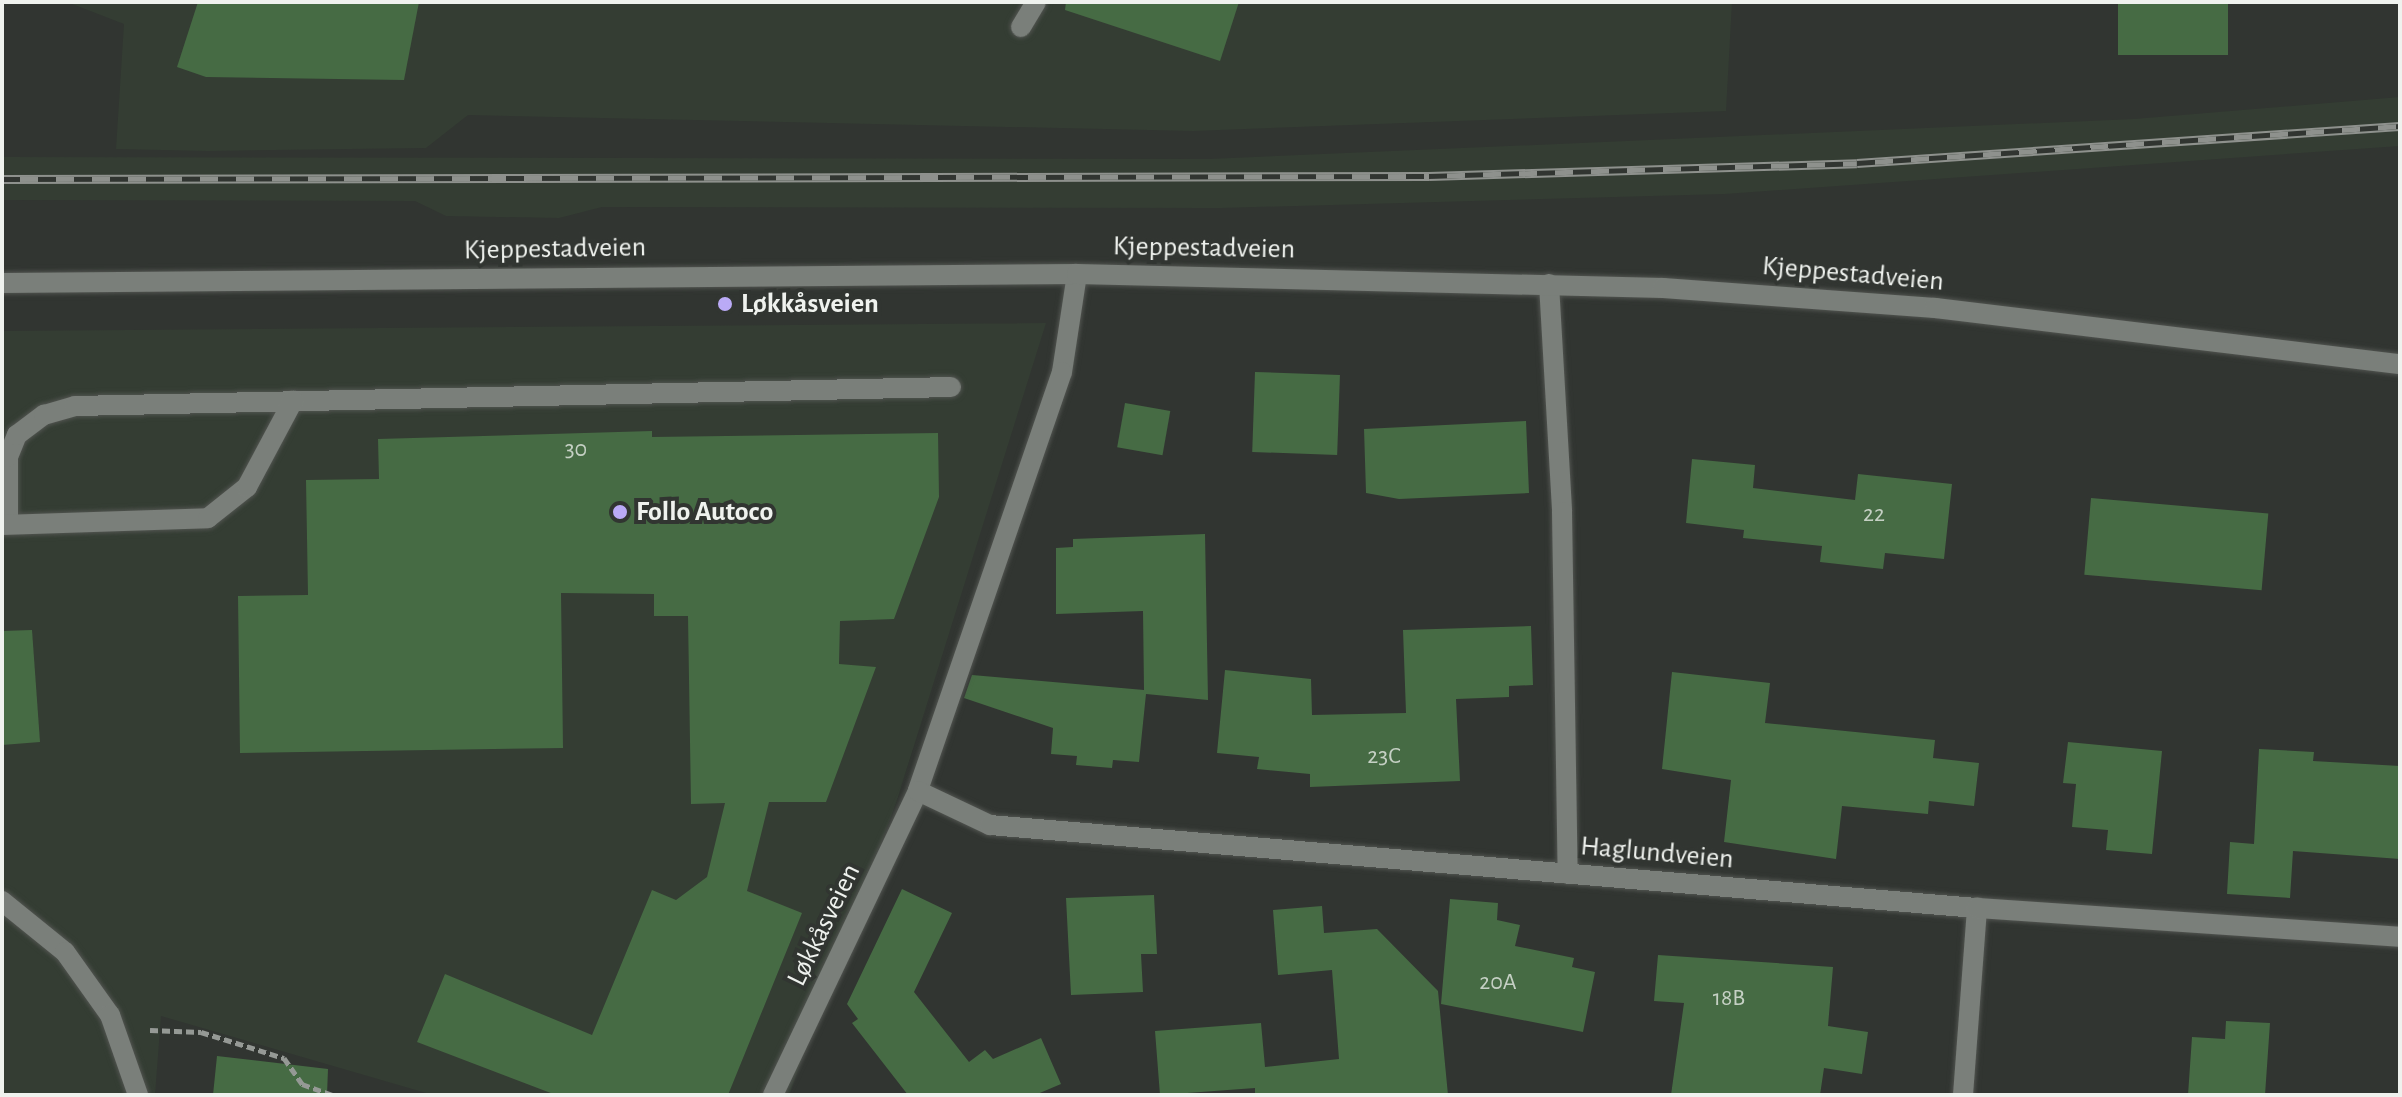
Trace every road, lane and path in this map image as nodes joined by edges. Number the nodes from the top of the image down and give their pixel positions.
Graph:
1 (1036, 2) edge
2 (1021, 27) dead end
3 (1077, 274) junction
4 (2, 283) edge
5 (1549, 284) junction
6 (2400, 364) edge
7 (951, 387) dead end
8 (293, 401) junction
9 (5, 525) edge
10 (918, 791) junction
11 (1568, 874) junction
12 (2, 901) edge
13 (1977, 908) junction
14 (2400, 937) edge
15 (118, 1035) junction
16 (138, 1095) edge
17 (332, 1095) edge
18 (773, 1095) edge
19 (1963, 1095) edge

1 - 2 main road
3 - 4 main road, Kjeppestadveien
3 - 5 main road, Kjeppestadveien
3 - 10 main road, Løkkåsveien
5 - 6 main road, Kjeppestadveien
5 - 11 main road
7 - 8 main road
8 - 9 main road
8 - 9 main road
10 - 11 main road, Haglundveien
10 - 18 main road, Løkkåsveien
11 - 13 main road, Haglundveien
12 - 15 main road
13 - 14 main road, Haglundveien
13 - 19 main road
15 - 16 main road
15 - 17 path

